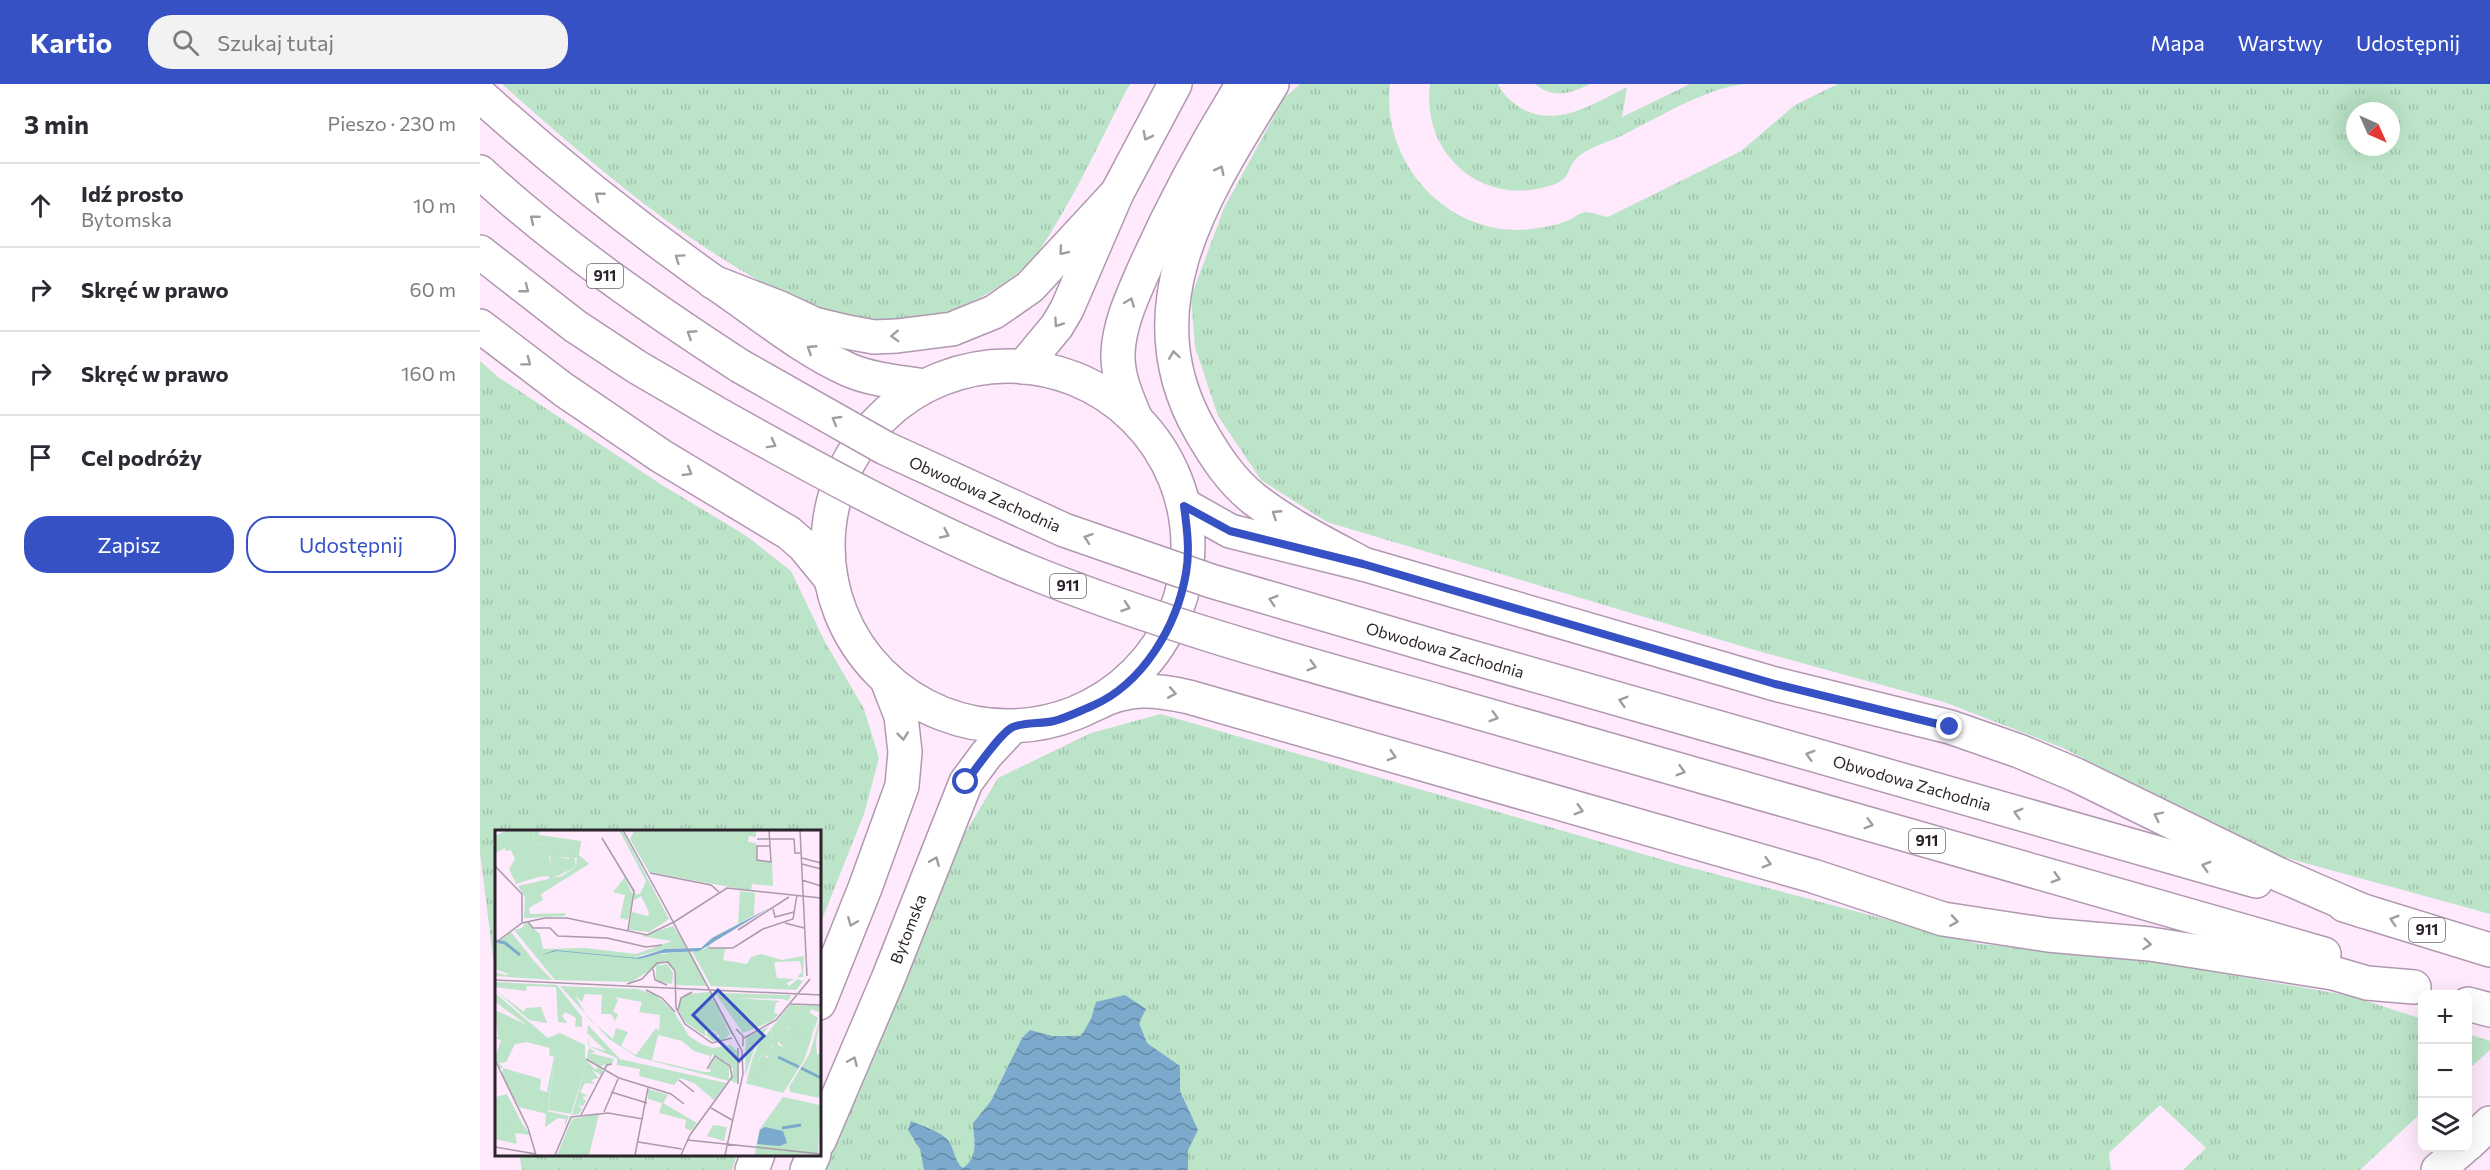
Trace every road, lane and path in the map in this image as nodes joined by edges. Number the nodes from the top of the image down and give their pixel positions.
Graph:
1 (1174, 84) edge
2 (1243, 84) edge
3 (1272, 84) edge
4 (480, 95) edge
5 (480, 172) edge
6 (1118, 193) junction
7 (480, 252) edge
8 (713, 282) junction
9 (480, 326) edge
10 (1023, 367) junction
11 (925, 386) junction
12 (1136, 419) junction
13 (1184, 506) junction
14 (1363, 564) junction
15 (831, 579) junction
16 (887, 680) junction
17 (1095, 704) junction
18 (1012, 727) junction
19 (2363, 911) junction
20 (2490, 950) edge
21 (2418, 990) edge
22 (2423, 990) edge
23 (820, 1000) edge
24 (2472, 1005) edge
25 (2490, 1010) edge
26 (2490, 1124) edge
27 (820, 1139) edge
28 (2472, 1140) edge
29 (2458, 1152) edge
30 (758, 1155) edge
31 (814, 1155) edge
32 (752, 1170) edge
33 (807, 1170) edge
34 (2438, 1170) edge

1 -> 6 main road
12 -> 2 main road
14 -> 3 main road
8 -> 4 main road
19 -> 5 main road, Obwodowa Zachodnia / 911, bridge
6 -> 8 main road
6 -> 10 main road
7 -> 22 main road, 911, bridge
11 -> 8 main road
9 -> 15 main road
10 - 11 main road
10 - 12 main road
11 - 15 main road
12 - 13 main road
13 - 14 main road
13 - 17 main road
19 -> 14 main road
15 - 16 main road
16 - 18 main road
16 -> 23 main road
17 - 18 main road
17 -> 21 main road
27 -> 18 main road, Bytomska
20 -> 19 main road, Obwodowa Zachodnia / 911
24 - 25 main road
26 - 28 main road
29 - 34 main road
30 - 32 main road
31 - 33 main road

